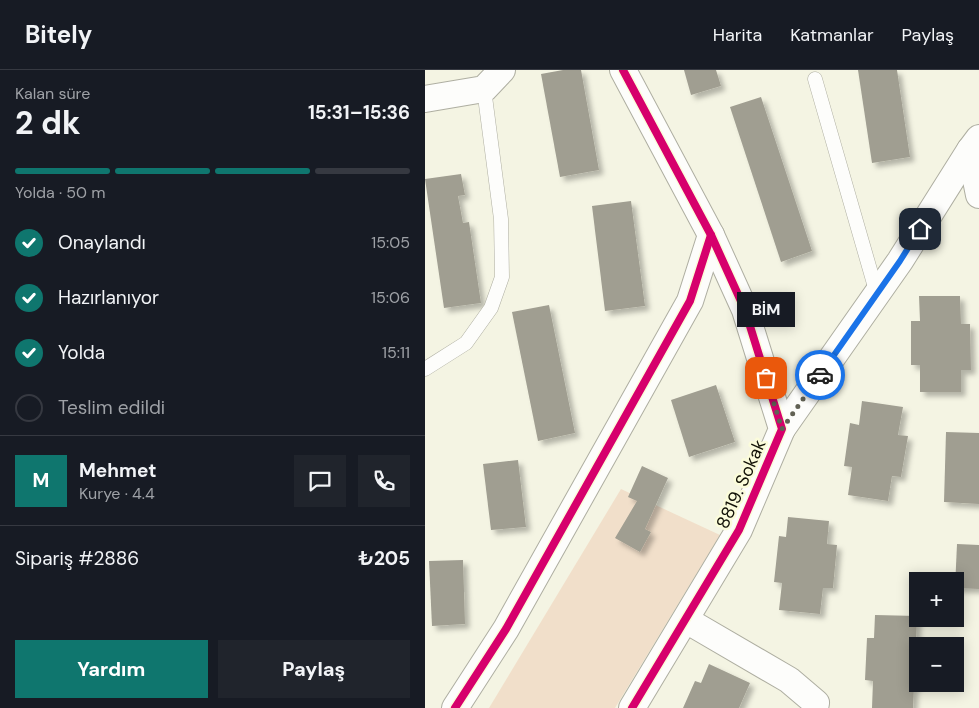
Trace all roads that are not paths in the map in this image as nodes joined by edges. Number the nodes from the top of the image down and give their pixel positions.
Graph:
1 (502, 70) edge
2 (623, 70) edge
3 (815, 79) dead end
4 (484, 89) junction
5 (425, 100) edge
6 (974, 144) edge
7 (979, 195) edge
8 (711, 235) junction
9 (877, 294) junction
10 (425, 369) edge
11 (782, 429) junction
12 (686, 620) junction
13 (455, 708) edge
14 (632, 708) edge
15 (815, 708) edge

1 - 4 street
2 - 8 street, 8819. Sokak
3 - 9 lane
4 - 5 street
4 - 10 lane
6 - 7 street
6 - 9 street
8 - 11 street, 8819. Sokak
8 - 13 street
9 - 11 street
11 - 12 street, 8819. Sokak
12 - 14 street, 8819. Sokak
12 - 15 street

